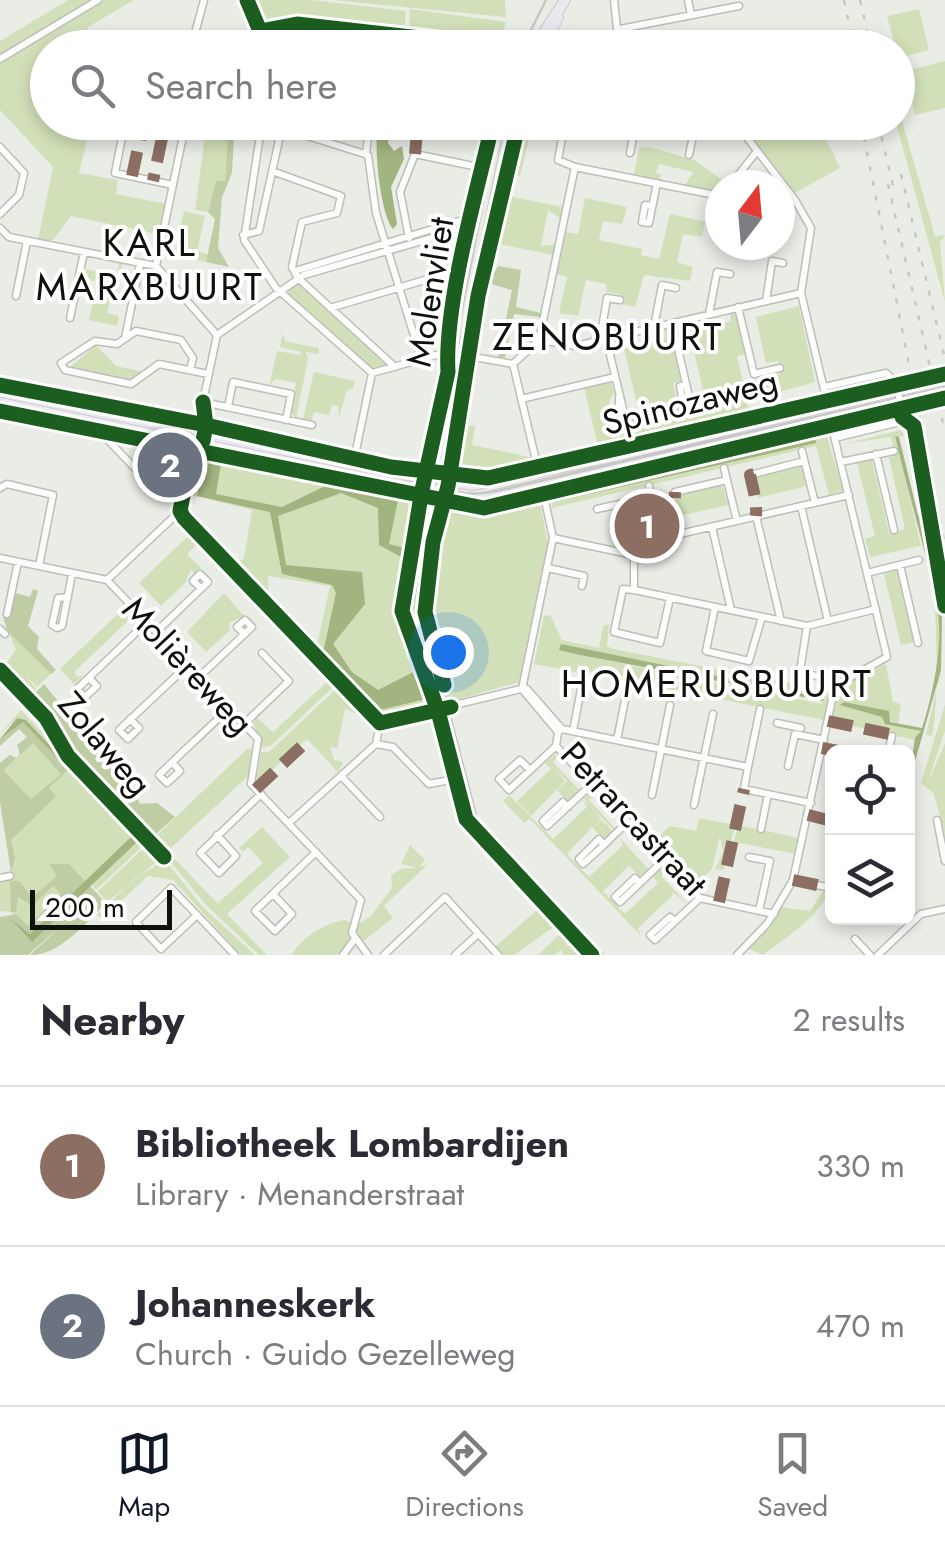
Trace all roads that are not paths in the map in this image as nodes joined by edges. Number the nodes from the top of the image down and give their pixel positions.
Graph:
1 (98, 0) edge
2 (204, 0) edge
3 (247, 0) edge
4 (566, 0) edge
5 (614, 0) edge
6 (688, 0) edge
7 (738, 6) dead end
8 (691, 15) junction
9 (620, 28) joint
10 (48, 30) edge
11 (196, 30) edge
12 (260, 30) edge
13 (265, 30) edge
14 (335, 30) edge
15 (549, 30) edge
16 (30, 41) edge
17 (0, 59) edge
18 (121, 140) edge
19 (182, 140) edge
20 (259, 140) edge
21 (279, 140) edge
22 (327, 140) edge
23 (368, 140) edge
24 (489, 140) edge
25 (507, 140) edge
26 (562, 140) edge
27 (633, 140) edge
28 (693, 140) edge
29 (749, 140) edge
30 (0, 147) edge
31 (757, 151) junction
32 (366, 153) junction
33 (630, 153) dead end
34 (690, 155) dead end
35 (575, 167) junction
36 (483, 168) junction
37 (272, 170) junction
38 (742, 170) edge
39 (772, 170) edge
40 (657, 183) junction
41 (173, 185) junction
42 (705, 193) edge
43 (795, 201) edge
44 (652, 206) dead end
45 (0, 214) edge
46 (471, 222) junction
47 (0, 228) edge
48 (244, 235) junction
49 (410, 240) junction
50 (28, 241) junction
51 (387, 246) junction
52 (84, 252) junction
53 (782, 263) dead end
54 (140, 264) junction
55 (156, 266) junction
56 (462, 269) junction
57 (296, 274) junction
58 (730, 274) dead end
59 (400, 286) junction
60 (676, 288) dead end
61 (280, 292) junction
62 (801, 293) junction
63 (16, 296) dead end
64 (620, 300) dead end
65 (766, 301) junction
66 (738, 307) junction
67 (330, 308) junction
68 (709, 314) junction
69 (70, 318) dead end
70 (672, 323) junction
71 (654, 327) junction
72 (217, 335) junction
73 (124, 339) junction
74 (603, 339) junction
75 (540, 340) junction
76 (447, 352) junction
77 (464, 354) junction
78 (422, 358) junction
79 (513, 364) junction
80 (395, 366) junction
81 (780, 368) dead end
82 (190, 370) junction
83 (372, 373) junction
84 (208, 374) junction
85 (615, 377) junction
86 (945, 379) edge
87 (824, 388) junction
88 (0, 392) edge
89 (945, 394) edge
90 (717, 395) dead end
91 (521, 399) junction
92 (203, 402) junction
93 (0, 404) edge
94 (228, 407) junction
95 (651, 410) dead end
96 (829, 413) junction
97 (286, 420) junction
98 (312, 425) dead end
99 (196, 430) junction
100 (104, 436) dead end
101 (835, 438) junction
102 (234, 439) junction
103 (193, 444) junction
104 (802, 451) dead end
105 (894, 451) dead end
106 (876, 454) junction
107 (355, 456) junction
108 (804, 461) junction
109 (841, 462) junction
110 (363, 466) junction
111 (724, 468) dead end
112 (539, 473) junction
113 (754, 474) dead end
114 (439, 480) junction
115 (727, 480) junction
116 (649, 486) dead end
117 (542, 487) junction
118 (0, 488) edge
119 (675, 492) dead end
120 (435, 493) junction
121 (183, 495) junction
122 (849, 495) junction
123 (652, 497) junction
124 (815, 502) junction
125 (800, 506) junction
126 (597, 509) dead end
127 (180, 511) junction
128 (756, 516) junction
129 (738, 520) junction
130 (712, 527) junction
131 (894, 530) dead end
132 (553, 538) junction
133 (661, 538) junction
134 (634, 555) junction
135 (920, 560) dead end
136 (0, 561) edge
137 (18, 562) junction
138 (900, 565) junction
139 (38, 566) junction
140 (548, 568) junction
141 (867, 573) junction
142 (72, 574) junction
143 (107, 580) junction
144 (582, 586) dead end
145 (201, 588) dead end
146 (634, 590) junction
147 (68, 597) dead end
148 (670, 598) junction
149 (715, 607) junction
150 (732, 610) junction
151 (876, 610) junction
152 (8, 614) dead end
153 (762, 617) junction
154 (780, 620) junction
155 (828, 621) junction
156 (146, 623) junction
157 (807, 626) junction
158 (156, 632) junction
159 (244, 634) dead end
160 (918, 643) dead end
161 (262, 653) dead end
162 (188, 665) junction
163 (200, 676) junction
164 (89, 678) dead end
165 (838, 684) junction
166 (524, 688) junction
167 (581, 690) dead end
168 (626, 696) dead end
169 (670, 704) dead end
170 (229, 708) junction
171 (447, 708) junction
172 (760, 709) dead end
173 (713, 714) dead end
174 (130, 719) dead end
175 (380, 723) junction
176 (777, 723) dead end
177 (244, 724) junction
178 (798, 729) junction
179 (560, 730) junction
180 (573, 731) junction
181 (892, 736) dead end
182 (617, 740) junction
183 (376, 744) junction
184 (823, 744) junction
185 (890, 745) edge
186 (556, 746) junction
187 (661, 749) junction
188 (704, 758) junction
189 (172, 762) dead end
190 (788, 766) dead end
191 (748, 767) junction
192 (530, 770) junction
193 (342, 777) junction
194 (460, 778) junction
195 (592, 784) junction
196 (260, 794) junction
197 (768, 794) junction
198 (652, 795) dead end
199 (811, 803) junction
200 (694, 805) dead end
201 (568, 807) dead end
202 (808, 815) junction
203 (380, 817) dead end
204 (825, 819) edge
205 (937, 820) dead end
206 (628, 822) junction
207 (289, 824) junction
208 (761, 830) dead end
209 (217, 835) junction
210 (604, 844) dead end
211 (316, 852) junction
212 (749, 856) dead end
213 (664, 860) junction
214 (945, 862) edge
215 (10, 876) dead end
216 (0, 878) edge
217 (793, 880) junction
218 (640, 883) dead end
219 (825, 887) edge
220 (273, 894) junction
221 (700, 898) junction
222 (945, 909) edge
223 (759, 911) junction
224 (774, 914) junction
225 (197, 915) junction
226 (675, 922) dead end
227 (478, 934) junction
228 (855, 939) dead end
229 (354, 940) junction
230 (235, 955) edge
231 (343, 955) edge
232 (368, 955) edge
233 (384, 955) edge
234 (456, 955) edge
235 (498, 955) edge
236 (598, 955) edge
237 (737, 955) edge
238 (870, 955) edge
239 (878, 955) edge

1 - 10 street
2 - 11 street
3 - 12 street
4 - 15 main road
5 - 9 street
6 - 8 street
7 - 8 street
8 - 9 street
13 - 14 street
16 - 17 street
18 - 41 street
19 - 41 street
20 - 48 street
21 - 37 street
22 - 32 street
23 - 32 street
24 - 36 street, Molenvliet
25 - 77 main road, Molenvliet
26 - 35 street
27 - 33 street
28 - 34 street
29 - 31 street
30 - 45 street
31 - 38 street
31 - 39 street
32 - 51 street
35 - 40 street
35 - 75 street
36 - 46 street, Molenvliet
36 - 49 street
37 - 48 street
37 - 57 street
40 - 42 street
40 - 44 street
41 - 55 street
43 - 62 street
46 - 49 street
46 - 56 street, Molenvliet
47 - 50 street
48 - 61 street
49 - 51 street
50 - 52 street
50 - 63 street
51 - 57 street
51 - 59 street
52 - 54 street
52 - 69 street
53 - 65 street
54 - 55 street
54 - 73 street
55 - 72 street
56 - 59 street
56 - 76 street, Molenvliet
57 - 61 street
57 - 67 street
58 - 68 street
59 - 67 street
59 - 78 street
60 - 71 street
61 - 72 street
61 - 83 street
62 - 65 street
62 - 87 street
64 - 74 street
65 - 66 street
66 - 68 street
66 - 81 street
67 - 80 street
68 - 70 street
70 - 71 street
70 - 90 street
71 - 74 street
72 - 84 street
73 - 82 street
73 - 82 street
74 - 75 street
74 - 85 street
75 - 79 street
76 - 77 street
76 - 78 street
77 - 79 street
77 - 114 main road, Molenvliet
78 - 80 street
79 - 91 street
80 - 83 street
82 - 84 street
83 - 107 street
84 - 92 street
85 - 91 street
85 - 95 street
86 - 96 main road, Spinozaweg
87 - 96 street
87 - 101 street, bridge
88 - 99 main road, Spinozaweg
89 - 96 main road, Spinozaweg
91 - 112 street
92 - 94 street
92 - 99 street
93 - 103 main road, Spinozaweg
94 - 97 street
94 - 97 street
96 - 101 street
96 - 112 main road, Spinozaweg
96 - 117 main road, Spinozaweg
97 - 98 street
99 - 102 main road, Spinozaweg
99 - 103 street
100 - 121 street
101 - 109 street
102 - 107 street, Spinozaweg
102 - 110 main road, Spinozaweg
103 - 120 main road, Spinozaweg
103 - 121 street
104 - 108 street
105 - 106 street
106 - 109 street
106 - 131 street
107 - 110 street
108 - 113 street
108 - 124 street
109 - 122 street
110 - 114 main road, Spinozaweg
111 - 115 street
112 - 114 main road, Spinozaweg
112 - 117 main road
114 - 120 main road, Molenvliet
115 - 119 street
115 - 129 street
116 - 123 street
117 - 120 main road, Spinozaweg
117 - 132 street
118 - 139 street
120 - 171 street
120 - 171 street
121 - 127 street
122 - 124 street
122 - 141 street
123 - 126 street
123 - 133 street
124 - 125 street
125 - 128 street
125 - 155 street
127 - 143 street
127 - 175 street
128 - 129 street
128 - 154 street
129 - 130 street
130 - 133 street
130 - 150 street
132 - 134 street
132 - 140 street
133 - 134 street
134 - 146 street
135 - 138 street
136 - 137 street, Molièreweg
137 - 139 street, Molièreweg
137 - 152 street
138 - 141 street
138 - 160 street
139 - 142 street, Molièreweg
140 - 144 street
140 - 166 street
141 - 151 street
142 - 143 street, Molièreweg
142 - 147 street
143 - 156 street, Molièreweg
145 - 158 street
146 - 148 street
146 - 148 street
148 - 149 street
149 - 150 street
149 - 153 street
150 - 153 street
151 - 155 street
151 - 165 street
153 - 154 street
154 - 157 street
155 - 157 street
156 - 158 street, Molièreweg
156 - 164 street
157 - 165 street
158 - 162 street, Molièreweg
159 - 163 street
161 - 177 street
162 - 163 street, Molièreweg
162 - 174 street
163 - 170 street, Molièreweg
165 - 184 street
166 - 171 street
166 - 179 street
167 - 180 street
168 - 182 street
169 - 187 street
170 - 177 street, Molièreweg
170 - 189 street
171 - 175 street
171 - 194 street
172 - 191 street
173 - 188 street
175 - 183 street
176 - 178 street
177 - 196 street, Molièreweg
178 - 184 street
178 - 190 street
179 - 180 street
179 - 186 street, Petrarcastraat
180 - 182 street
181 - 185 street
182 - 187 street
183 - 193 street
183 - 194 street
184 - 199 street
186 - 192 street
186 - 195 street, Petrarcastraat
187 - 188 street
187 - 198 street
188 - 191 street
188 - 200 street
191 - 197 street
192 - 192 street
193 - 203 street
193 - 207 street
194 - 236 street
195 - 201 street
195 - 206 street, Petrarcastraat
196 - 207 street
196 - 209 street
197 - 199 street
197 - 208 street
199 - 202 street
202 - 204 street
202 - 217 street
205 - 214 street
206 - 210 street
206 - 213 street, Petrarcastraat
207 - 211 street
209 - 209 street
211 - 220 street
211 - 229 street
212 - 223 street
213 - 218 street
213 - 221 street, Petrarcastraat
215 - 216 street
217 - 219 street
217 - 224 street
220 - 220 street
221 - 223 street, Petrarcastraat
221 - 226 street
222 - 239 street
223 - 224 street, Petrarcastraat
224 - 237 street
225 - 225 street
225 - 230 street
227 - 233 street
227 - 234 street
227 - 235 street
228 - 238 street
229 - 231 street
229 - 232 street

